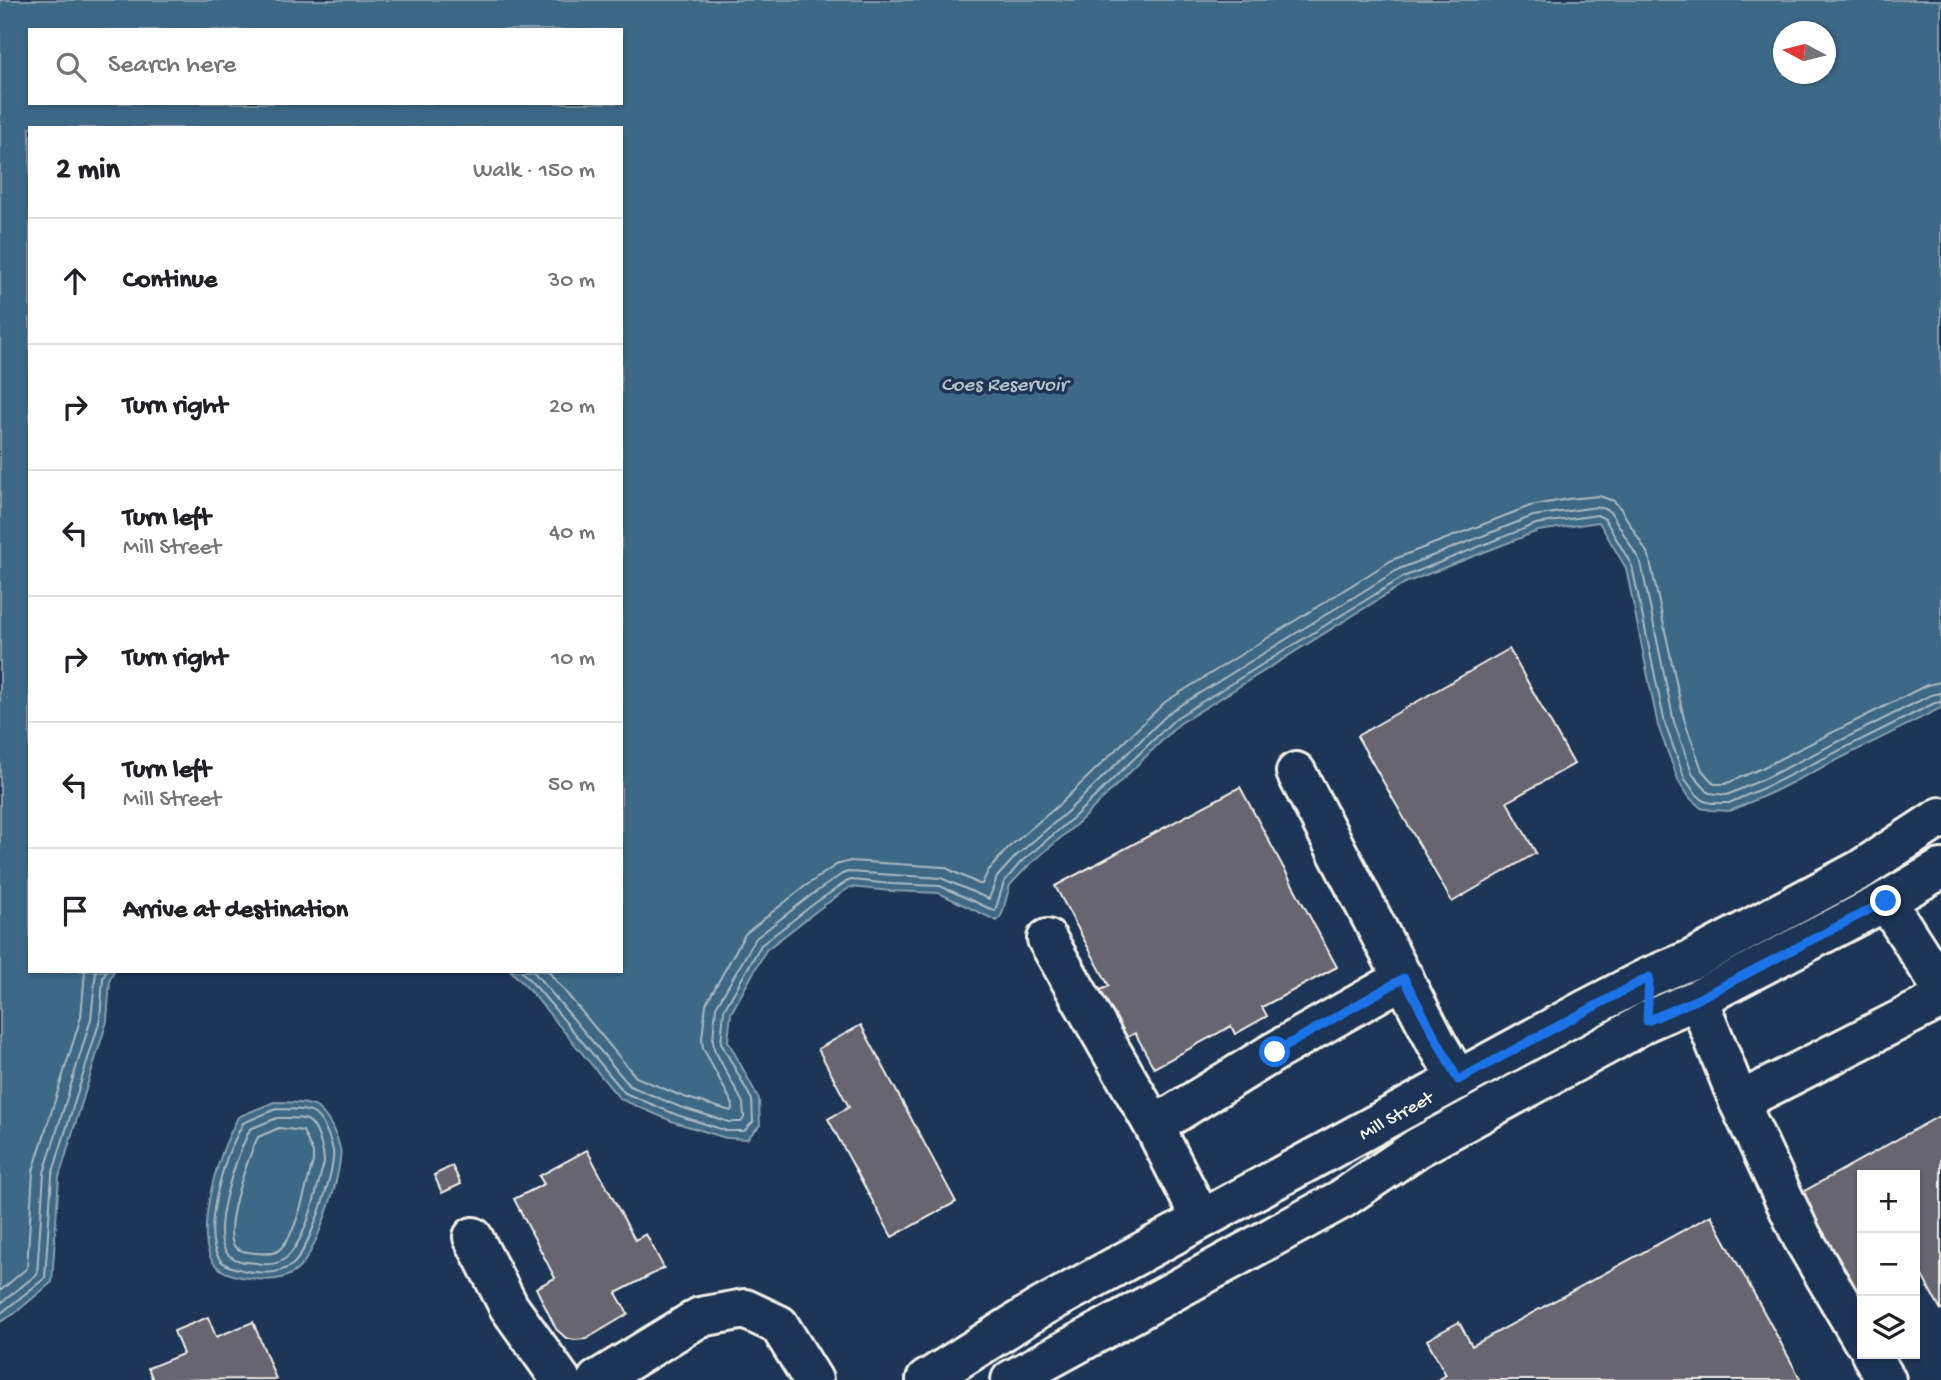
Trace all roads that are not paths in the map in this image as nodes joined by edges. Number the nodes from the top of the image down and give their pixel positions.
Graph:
1 (1296, 772) dead end
2 (1941, 817) edge
3 (1941, 869) edge
4 (1886, 901) junction
5 (1046, 939) dead end
6 (1649, 977) junction
7 (1404, 978) junction
8 (1941, 987) edge
9 (1698, 999) junction
10 (1941, 999) edge
11 (1647, 1021) junction
12 (1458, 1080) junction
13 (1739, 1102) junction
14 (1154, 1126) junction
15 (1201, 1219) junction
16 (473, 1237) dead end
17 (1857, 1330) edge
18 (1874, 1359) edge
19 (561, 1380) edge
20 (597, 1380) edge
21 (813, 1380) edge
22 (926, 1380) edge
23 (1011, 1380) edge
24 (1886, 1380) edge

1 - 7 main road
2 - 6 main road, Mill Street
3 - 4 main road
4 - 8 main road
4 - 9 main road
5 - 14 main road
6 - 11 main road
6 - 12 main road, Mill Street
7 - 12 main road
7 - 14 main road
9 - 11 main road
9 - 13 main road
10 - 13 main road
11 - 23 main road
12 - 15 main road, Mill Street
13 - 17 main road
14 - 15 main road
15 - 22 main road, Mill Street
16 - 19 main road
18 - 24 main road
20 - 21 main road

